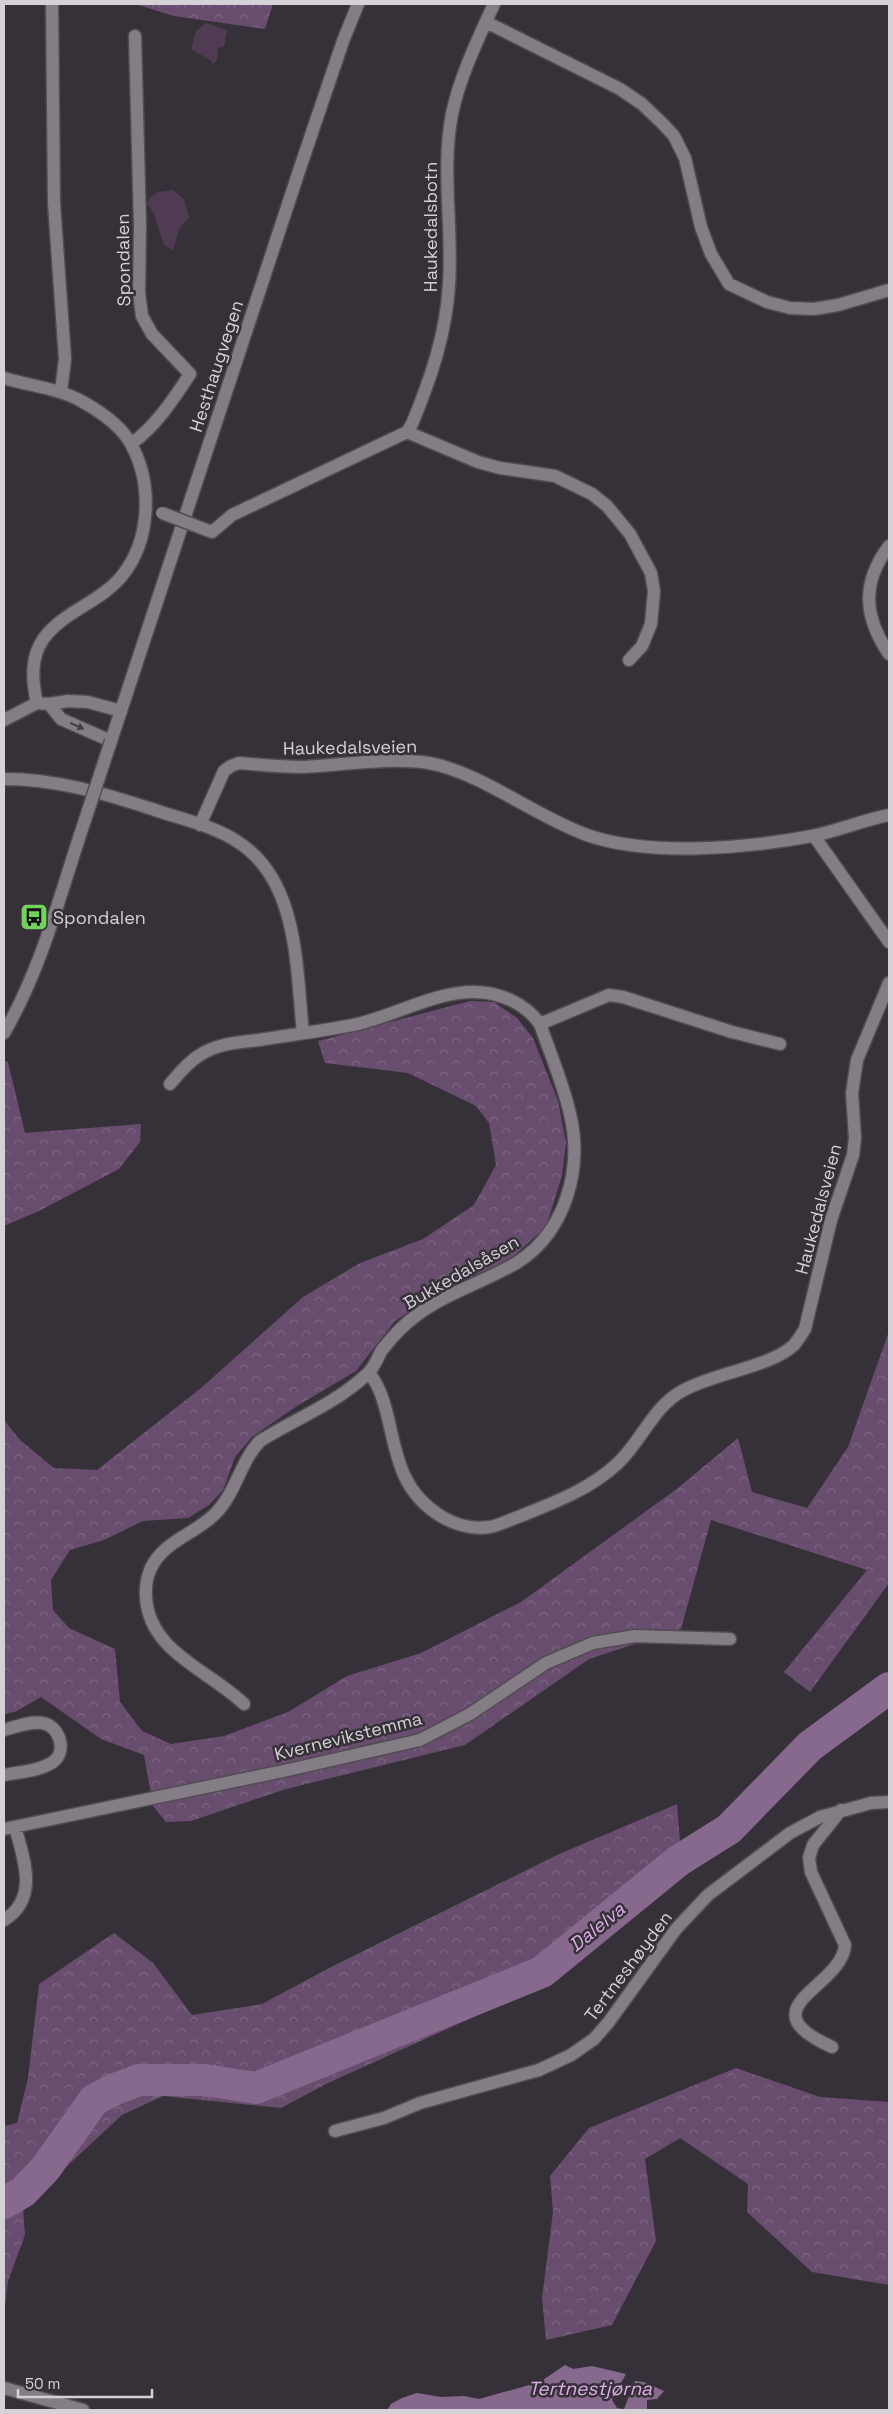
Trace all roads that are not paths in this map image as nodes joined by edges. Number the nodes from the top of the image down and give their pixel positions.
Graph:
1 (52, 4) edge
2 (358, 4) edge
3 (494, 4) edge
4 (486, 22) junction
5 (135, 36) dead end
6 (889, 290) edge
7 (4, 378) edge
8 (61, 392) junction
9 (407, 432) junction
10 (131, 444) junction
11 (147, 508) junction
12 (889, 546) edge
13 (889, 654) edge
14 (628, 660) dead end
15 (43, 704) junction
16 (121, 711) junction
17 (4, 720) edge
18 (111, 741) junction
19 (4, 779) edge
20 (889, 815) edge
21 (200, 825) junction
22 (814, 836) junction
23 (889, 942) edge
24 (889, 982) edge
25 (540, 1024) junction
26 (4, 1033) edge
27 (303, 1033) junction
28 (780, 1044) dead end
29 (170, 1084) dead end
30 (369, 1373) junction
31 (730, 1639) dead end
32 (244, 1704) dead end
33 (4, 1730) edge
34 (4, 1775) edge
35 (889, 1802) edge
36 (841, 1810) junction
37 (10, 1828) edge
38 (4, 1920) edge
39 (832, 2047) dead end
40 (335, 2131) dead end
41 (4, 2388) edge
42 (83, 2410) edge

1 - 8 street
2 - 16 street, Hesthaugvegen
3 - 4 street, Haukedalsbotn
4 - 6 street
4 - 9 street, Haukedalsbotn
5 - 10 street, Spondalen
7 - 8 street
8 - 10 street
9 - 11 street, bridge
9 - 14 street
10 - 11 street
11 - 15 street
12 - 13 street
15 - 16 street
15 - 17 street
15 -> 18 street
16 - 18 street, Hesthaugvegen
18 - 26 street, Hesthaugvegen, bridge
19 - 21 street
20 - 22 street, Haukedalsveien
21 - 22 street, Haukedalsveien
21 - 27 street
22 - 23 street
24 - 30 street, Haukedalsveien
25 - 27 street, Bukkedalsåsen
25 - 28 street
25 - 30 street, Bukkedalsåsen
27 - 29 street, Bukkedalsåsen
30 - 32 street, Bukkedalsåsen
31 - 37 street, Kvernevikstemma
33 - 34 street
35 - 36 street, Tertneshøyden
36 - 39 street
36 - 40 street, Tertneshøyden
37 - 38 street, Kvernevikstemma
41 - 42 street

